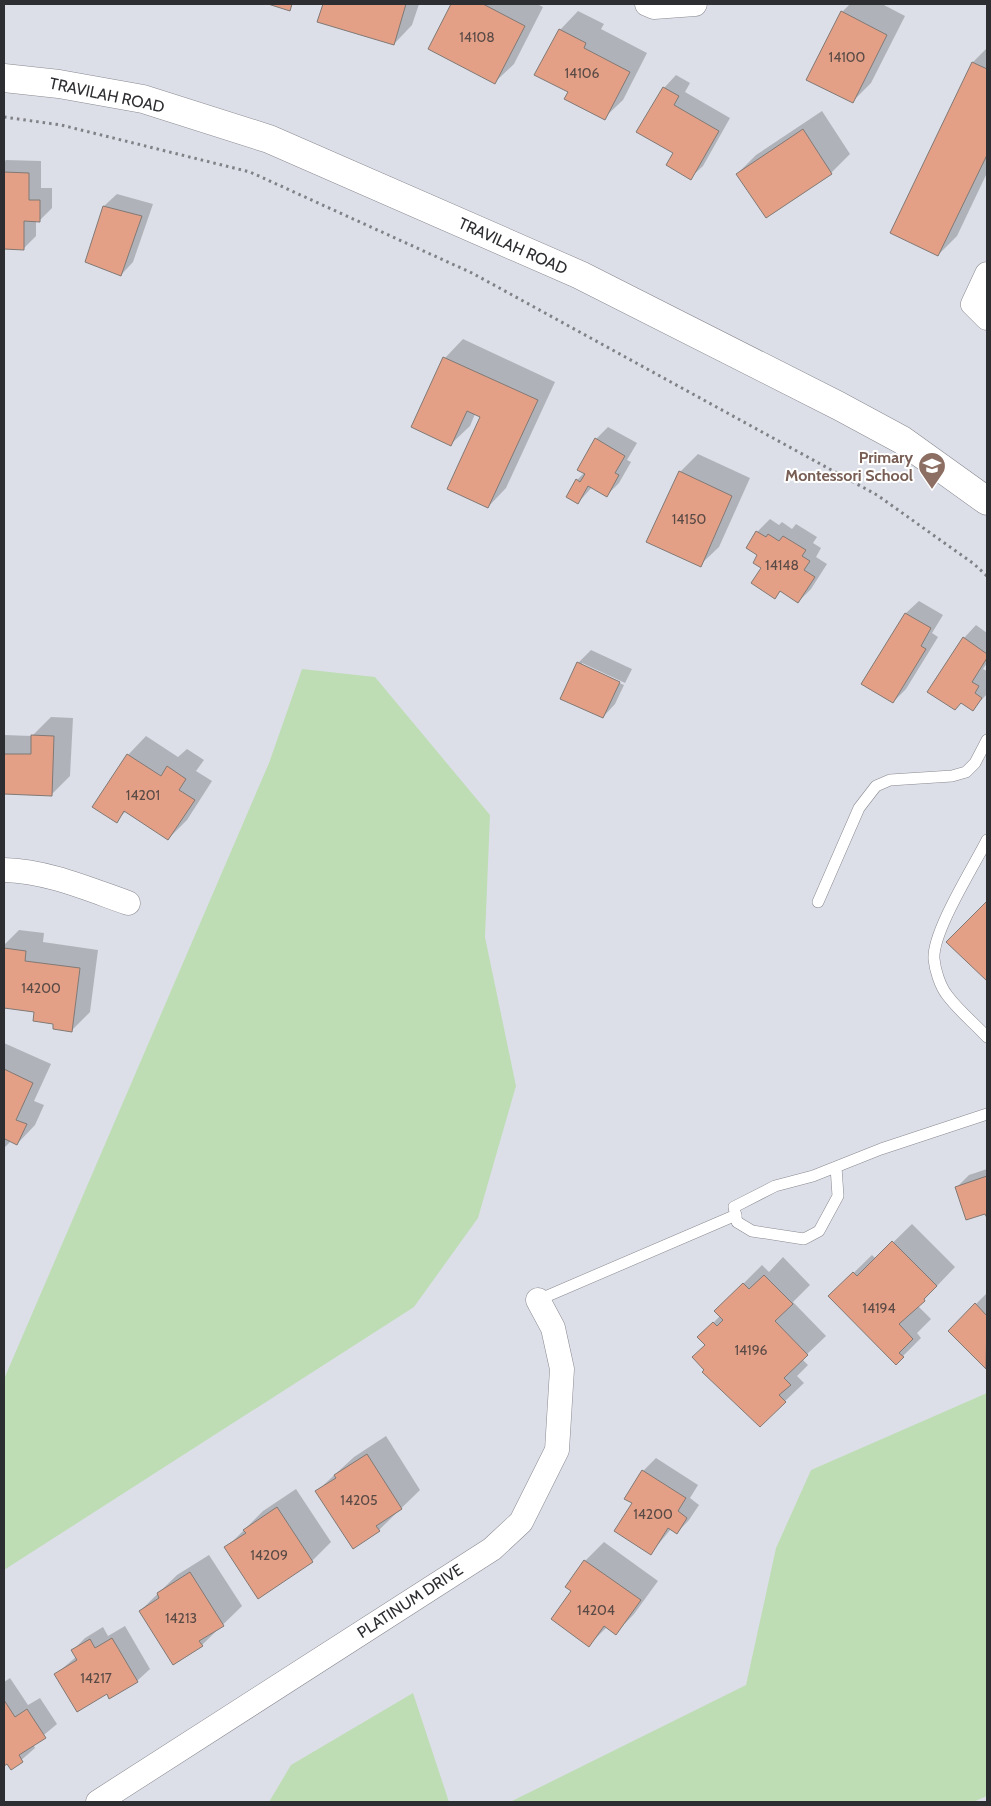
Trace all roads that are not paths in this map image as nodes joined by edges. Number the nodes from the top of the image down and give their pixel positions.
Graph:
1 (647, 4) edge
2 (695, 4) edge
3 (4, 78) edge
4 (987, 274) edge
5 (987, 318) edge
6 (987, 501) edge
7 (987, 740) edge
8 (987, 840) edge
9 (4, 870) edge
10 (818, 902) dead end
11 (128, 903) dead end
12 (987, 1037) edge
13 (987, 1114) edge
14 (836, 1167) junction
15 (736, 1215) junction
16 (538, 1300) joint
17 (98, 1802) edge

1 - 2 street
3 - 6 main road, TRAVILAH ROAD
4 - 5 street
7 - 10 lane
8 - 12 lane
9 - 11 street
13 - 14 lane
14 - 15 lane
14 - 15 lane
15 - 16 lane
16 - 17 street, PLATINUM DRIVE

